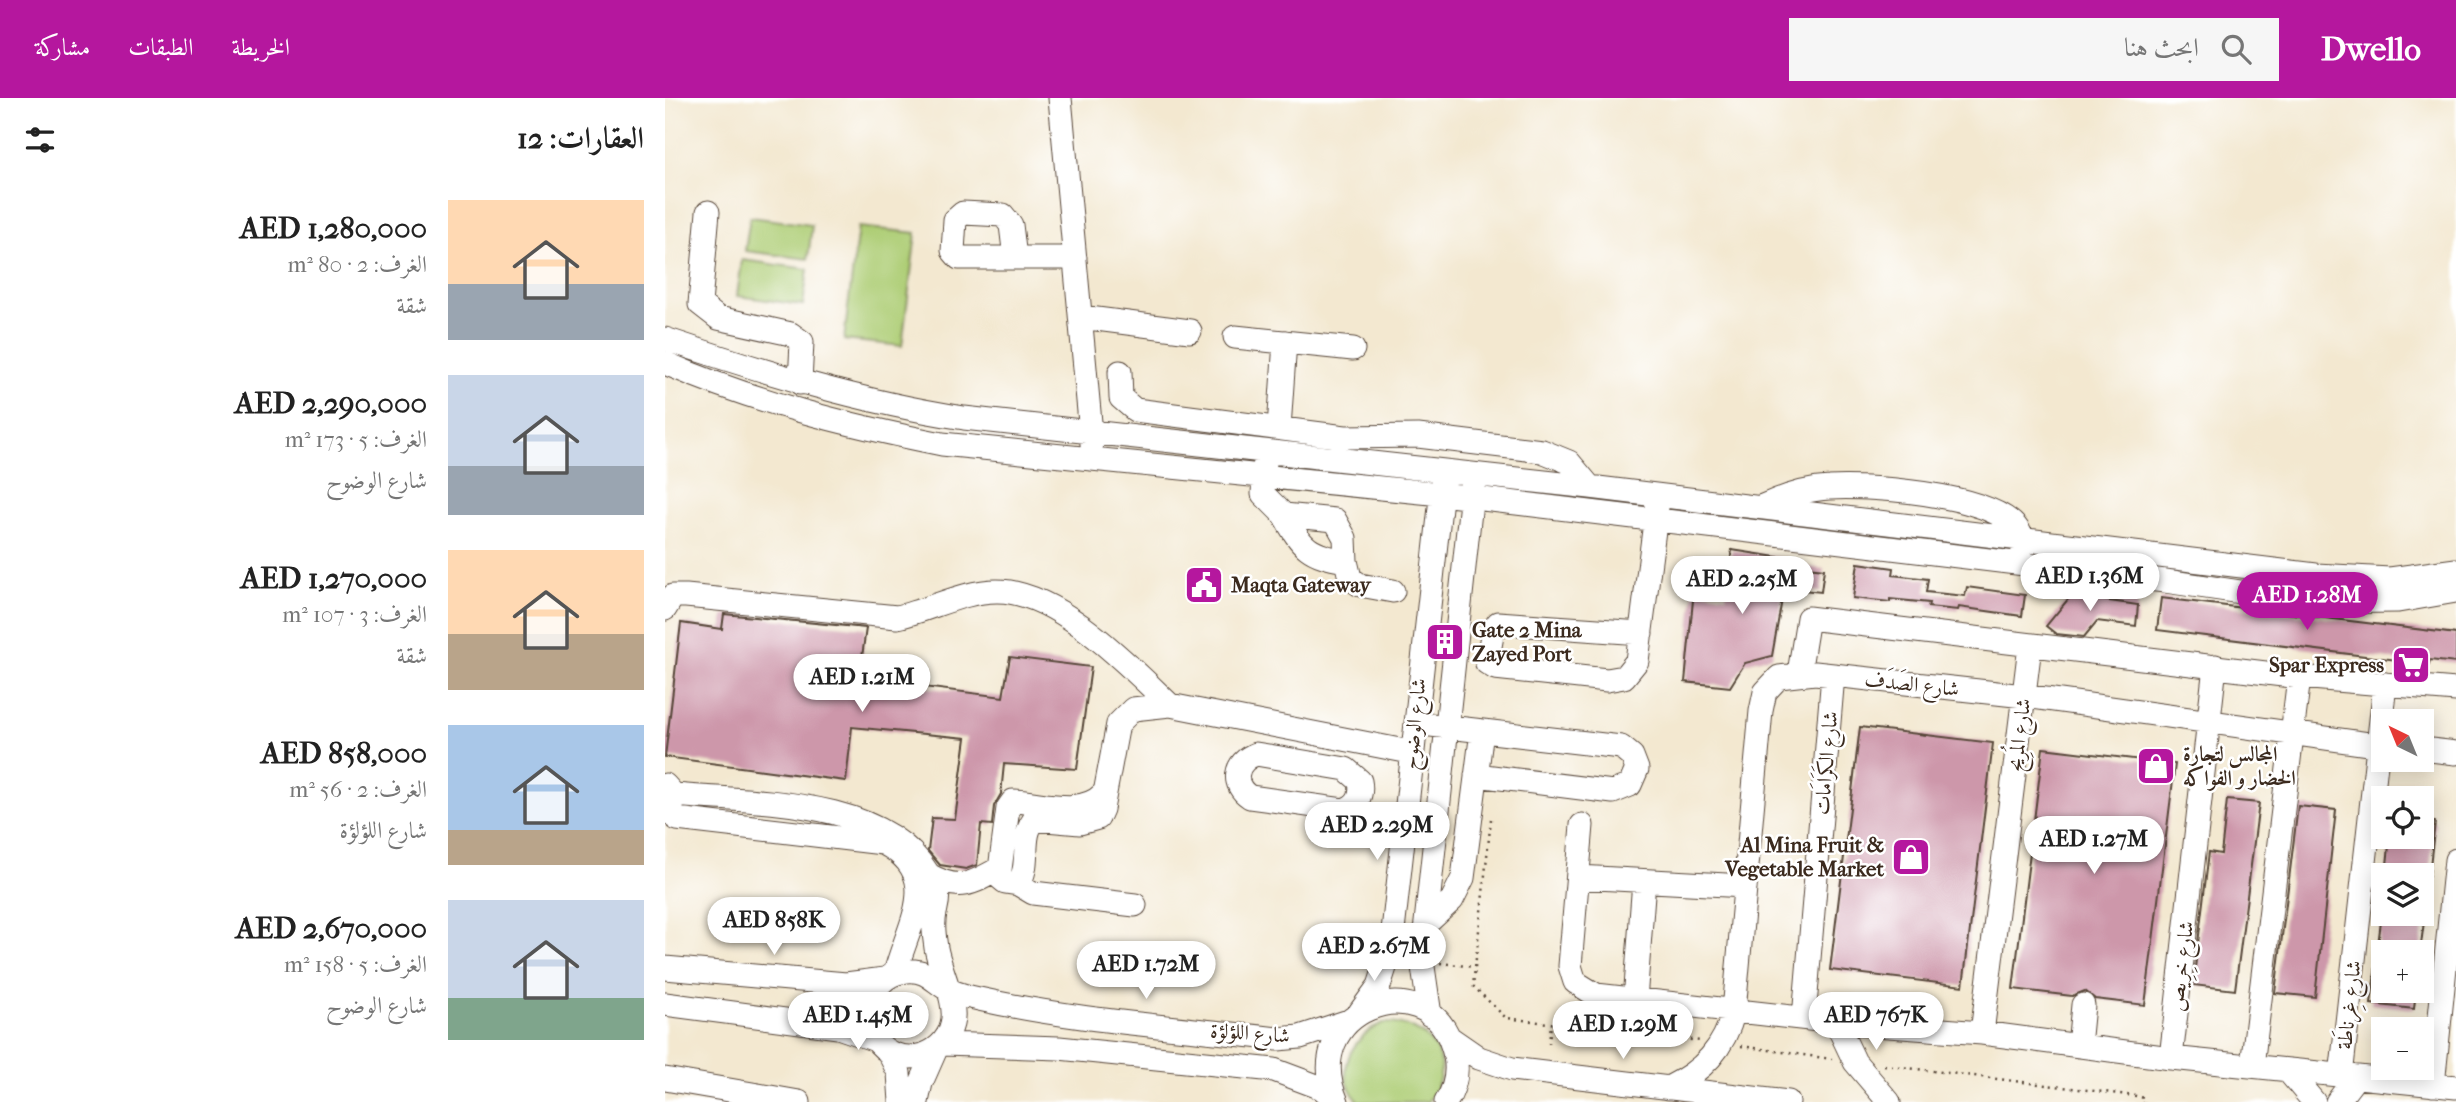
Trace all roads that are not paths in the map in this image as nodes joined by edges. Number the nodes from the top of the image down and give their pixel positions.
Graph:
1 (1060, 98) edge
2 (708, 212) dead end
3 (1015, 258) dead end
4 (1075, 258) junction
5 (1081, 317) junction
6 (1190, 331) dead end
7 (1235, 337) dead end
8 (665, 339) edge
9 (1285, 342) junction
10 (1353, 349) dead end
11 (665, 363) edge
12 (1120, 372) dead end
13 (800, 383) junction
14 (1150, 412) junction
15 (1279, 428) junction
16 (1091, 430) junction
17 (1138, 436) junction
18 (1266, 450) junction
19 (1093, 458) junction
20 (1263, 476) junction
21 (1442, 482) junction
22 (1472, 486) junction
23 (1590, 487) junction
24 (1658, 496) junction
25 (1761, 507) junction
26 (1284, 516) junction
27 (1655, 520) junction
28 (2023, 540) junction
29 (1346, 561) junction
30 (2020, 564) junction
31 (2456, 570) edge
32 (1393, 591) dead end
33 (2456, 591) edge
34 (665, 609) edge
35 (1641, 633) junction
36 (2030, 646) junction
37 (2215, 666) junction
38 (1799, 673) junction
39 (1833, 675) junction
40 (2299, 677) junction
41 (2385, 684) junction
42 (2456, 690) edge
43 (2024, 696) junction
44 (1170, 705) junction
45 (2383, 709) edge
46 (1414, 723) junction
47 (2209, 723) junction
48 (1446, 727) junction
49 (1482, 731) junction
50 (1315, 733) junction
51 (2293, 733) junction
52 (2371, 744) edge
53 (2434, 750) edge
54 (1410, 752) junction
55 (2456, 753) edge
56 (1311, 762) junction
57 (2378, 772) edge
58 (1476, 775) junction
59 (669, 790) edge
60 (1103, 794) junction
61 (1582, 825) dead end
62 (2456, 860) edge
63 (1000, 868) junction
64 (929, 875) junction
65 (1578, 877) junction
66 (1644, 880) junction
67 (1018, 884) junction
68 (1745, 886) junction
69 (1135, 905) dead end
70 (1426, 925) junction
71 (665, 968) edge
72 (714, 974) junction
73 (890, 976) junction
74 (946, 989) junction
75 (1635, 1000) junction
76 (665, 1004) edge
77 (2083, 1005) dead end
78 (709, 1009) junction
79 (1734, 1011) junction
80 (1430, 1015) junction
81 (1353, 1017) junction
82 (1804, 1017) junction
83 (1836, 1022) junction
84 (1982, 1033) junction
85 (1450, 1038) junction
86 (882, 1046) junction
87 (2079, 1046) junction
88 (939, 1047) junction
89 (2171, 1058) junction
90 (2252, 1066) junction
91 (2288, 1071) junction
92 (2349, 1077) junction
93 (665, 1079) edge
94 (2433, 1085) junction
95 (2456, 1087) edge
96 (1668, 1088) junction
97 (799, 1102) edge
98 (901, 1102) edge
99 (917, 1102) edge
100 (1337, 1102) edge
101 (1446, 1102) edge
102 (1788, 1102) edge
103 (1889, 1102) edge
104 (2313, 1102) edge
105 (2337, 1102) edge

1 - 4 street
2 - 13 street
3 - 4 street
4 - 5 street
5 - 6 street
5 - 16 street
7 - 9 street
8 - 13 street
9 - 10 street
9 - 15 street
11 - 19 street
12 - 14 street
13 - 16 street
14 - 15 street
14 - 17 street
15 - 23 street
16 - 17 street
16 - 19 street
17 - 18 street
18 - 20 street
18 - 21 street
19 - 20 street
20 - 21 street
20 - 26 street
21 - 22 street
21 - 46 street, شارع الوضوح
22 - 23 street
22 - 27 street
22 - 48 street, شارع الوضوح
23 - 24 street
24 - 25 street
24 - 27 street
25 - 28 street
25 - 28 street
26 - 29 street
26 - 29 street
27 - 30 street
27 - 35 street
28 - 30 street
28 - 31 street
29 - 32 street
30 - 33 street
34 - 44 street
35 - 35 street
36 - 37 street
36 - 38 street
36 - 43 street, شارع المُرِيح
37 - 40 street
37 - 47 street, شارع خِرِيص
38 - 39 street, شارع الصَدَف
38 - 68 street, شارع الصَدَف
39 - 43 street, شارع الصَدَف
39 - 82 street, شارع الكَرَامَات
40 - 41 street
40 - 51 street
41 - 42 street
41 - 45 street, شارع غِرناطَة
43 - 47 street, شارع الصَدَف
43 - 84 street, شارع المُرِيح
44 - 50 street
44 - 60 street
46 - 48 street
46 - 54 street, شارع الوضوح
47 - 51 street, شارع الصَدَف
47 - 89 street, شارع خِرِيص
48 - 49 street
48 - 70 street, شارع الوضوح
49 - 58 street
49 - 58 street
50 - 54 street
50 - 56 street
51 - 52 street, شارع الصَدَف
51 - 90 street
53 - 55 street
54 - 81 street, شارع الوضوح
56 - 56 street
57 - 92 street, شارع غِرناطَة
58 - 70 street
59 - 64 street
59 - 73 street
60 - 63 street
60 - 67 street
61 - 65 street
62 - 94 street
63 - 64 street
63 - 67 street
64 - 74 street
65 - 66 street
65 - 75 street
66 - 68 street
66 - 75 street
67 - 69 street
68 - 79 street, شارع الصَدَف
70 - 80 street, شارع الوضوح
71 - 72 street
72 - 73 street
72 - 78 street
73 - 74 street
73 - 86 street
74 - 81 street, شارع اللؤلؤة
74 - 88 street
75 - 79 street
76 - 78 street
77 - 87 street
78 - 86 street
79 - 82 street
79 - 96 street, شارع الصَدَف
80 - 81 street, شارع اللؤلؤة
80 - 85 street
81 - 100 street, شارع الوضوح
82 - 83 street
83 - 84 street
83 - 103 street
84 - 87 street
85 - 96 street
85 - 101 street
86 - 88 street
86 - 98 street
87 - 89 street
88 - 99 street
88 - 100 street, شارع اللؤلؤة
89 - 90 street
90 - 91 street
91 - 92 street
91 - 104 street
92 - 94 street
92 - 105 street
93 - 97 street
94 - 95 street
96 - 102 street

